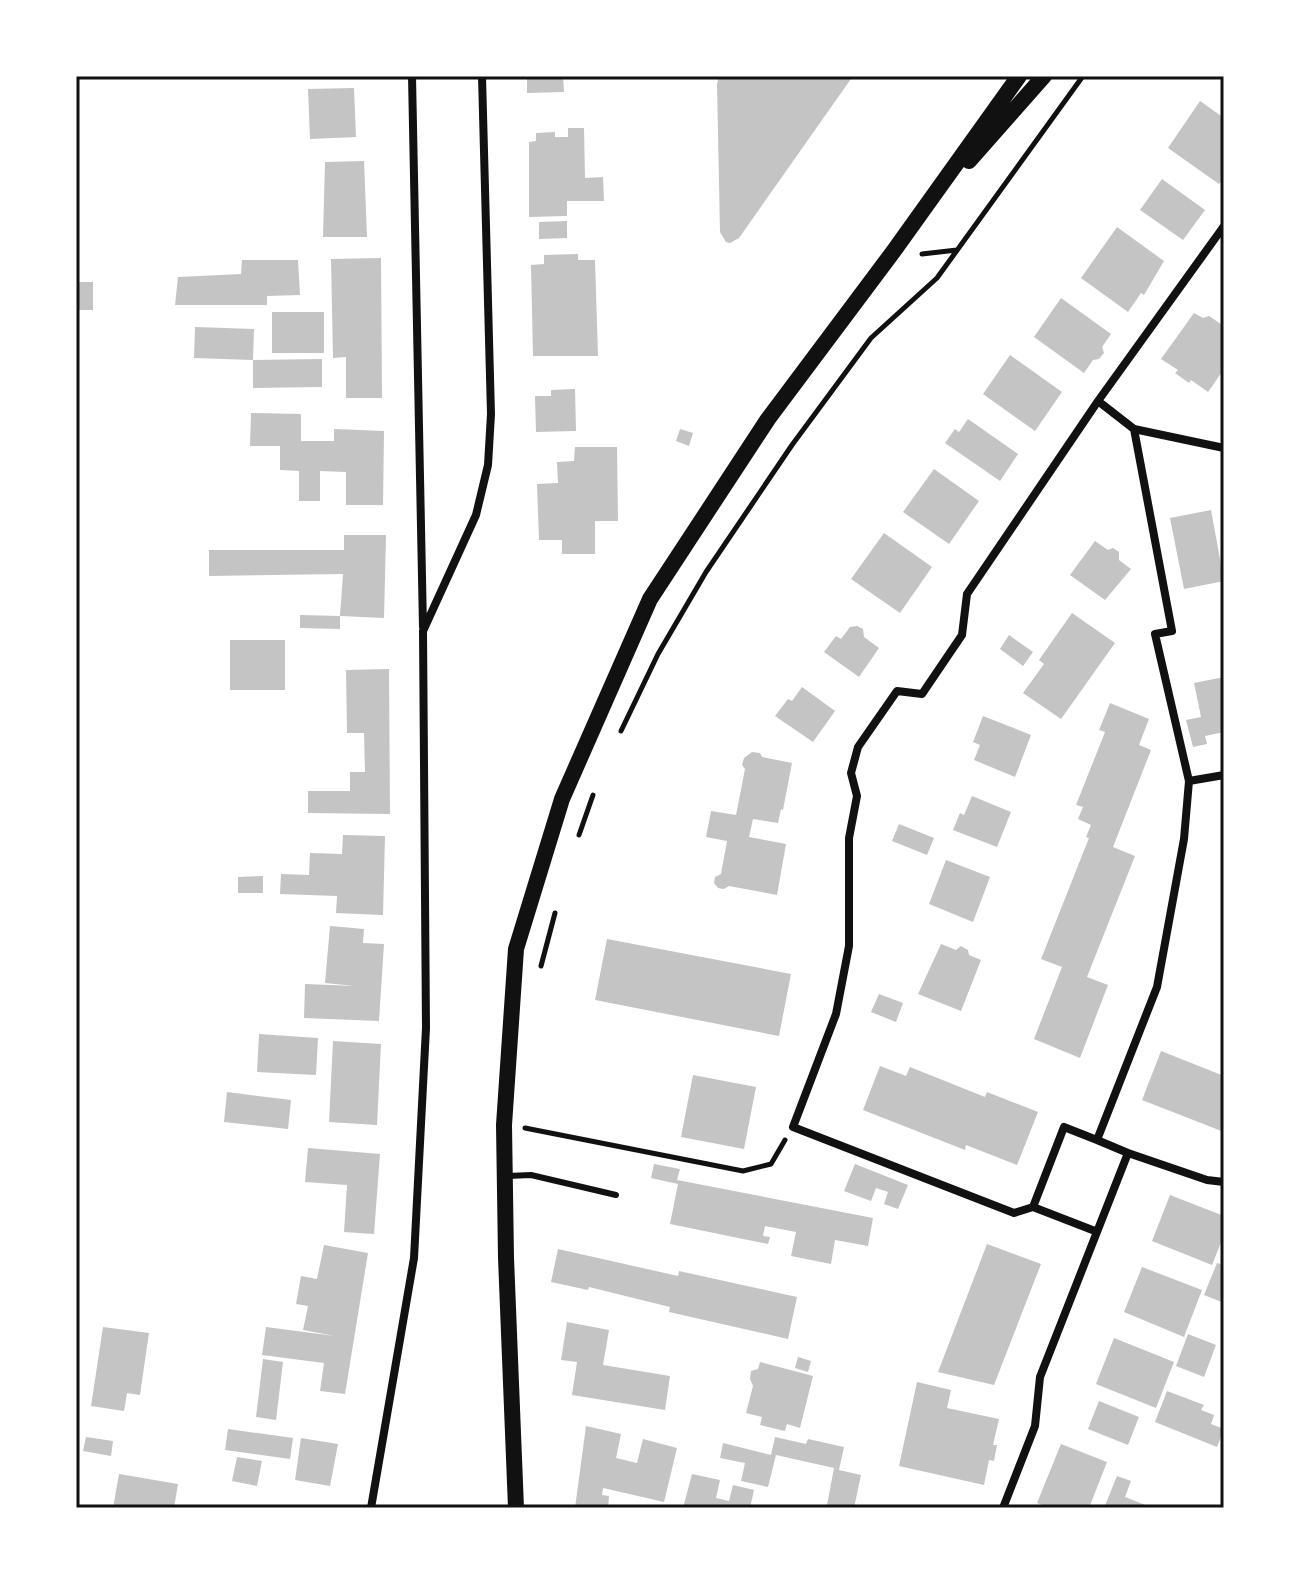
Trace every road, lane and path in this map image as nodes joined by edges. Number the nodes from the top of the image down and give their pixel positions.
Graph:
1 (412, 76) edge
2 (482, 76) edge
3 (1019, 76) edge
4 (1044, 76) edge
5 (1083, 76) edge
6 (912, 225) junction
7 (1224, 226) edge
8 (957, 250) junction
9 (921, 254) dead end
10 (873, 320) dead end
11 (877, 333) junction
12 (1098, 401) junction
13 (1134, 429) junction
14 (1224, 448) edge
15 (423, 631) junction
16 (616, 742) dead end
17 (1224, 775) edge
18 (1189, 781) junction
19 (595, 791) dead end
20 (575, 846) dead end
21 (557, 903) dead end
22 (538, 977) dead end
23 (504, 1125) junction
24 (793, 1127) junction
25 (1097, 1140) junction
26 (1128, 1153) junction
27 (505, 1176) junction
28 (1224, 1182) edge
29 (616, 1195) dead end
30 (1033, 1207) junction
31 (1095, 1231) junction
32 (371, 1508) edge
33 (516, 1508) edge
34 (1003, 1508) edge

1 - 15 street
2 - 15 street
3 - 6 main road
4 - 6 main road
5 - 8 path
6 - 23 main road
7 - 12 street
8 - 9 path
8 - 11 path
10 - 11 path
11 - 16 path
12 - 13 street
12 - 24 street
13 - 14 street
13 - 18 street
15 - 32 street
17 - 18 street
18 - 25 street
19 - 20 path
21 - 22 path
23 - 24 path
23 - 27 main road
24 - 30 street
25 - 26 street
25 - 30 street
26 - 28 street
26 - 31 street
27 - 29 lane
27 - 33 main road
30 - 31 street
31 - 34 street

